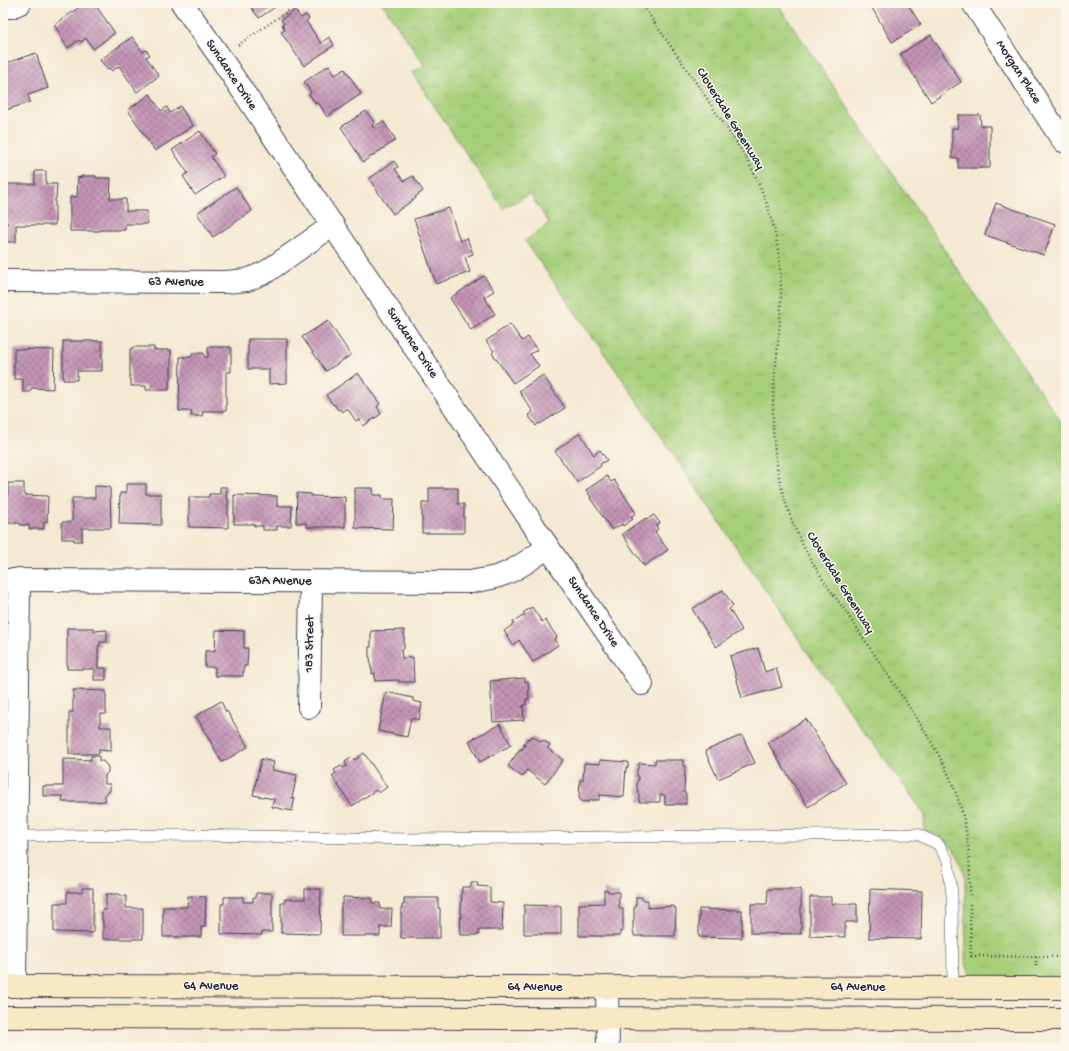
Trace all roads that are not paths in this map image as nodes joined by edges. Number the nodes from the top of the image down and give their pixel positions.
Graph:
1 (20, 3) edge
2 (182, 3) edge
3 (973, 3) edge
4 (3, 7) edge
5 (1063, 141) dead end
6 (333, 225) junction
7 (3, 281) edge
8 (548, 548) junction
9 (11, 580) edge
10 (311, 582) junction
11 (642, 684) dead end
12 (309, 707) dead end
13 (17, 836) junction
14 (9, 986) edge
15 (607, 987) junction
16 (953, 987) junction
17 (1066, 988) edge
18 (3, 1017) edge
19 (607, 1018) junction
20 (1066, 1019) edge
21 (608, 1048) edge

1 - 4 street
2 - 6 street, Sundance Drive
3 - 5 street, Morgan Place
6 - 7 street, 63 Avenue
6 - 8 street, Sundance Drive
8 - 10 street, 63A Avenue
8 - 11 street, Sundance Drive
9 - 10 street, 63A Avenue
9 - 13 street
10 - 12 street, 183 Street
13 - 14 street
13 - 16 lane
14 - 15 main road, 64 Avenue
15 - 16 main road, 64 Avenue
15 - 19 street
16 - 17 main road, 64 Avenue
18 - 19 main road
19 - 20 main road
19 - 21 street

